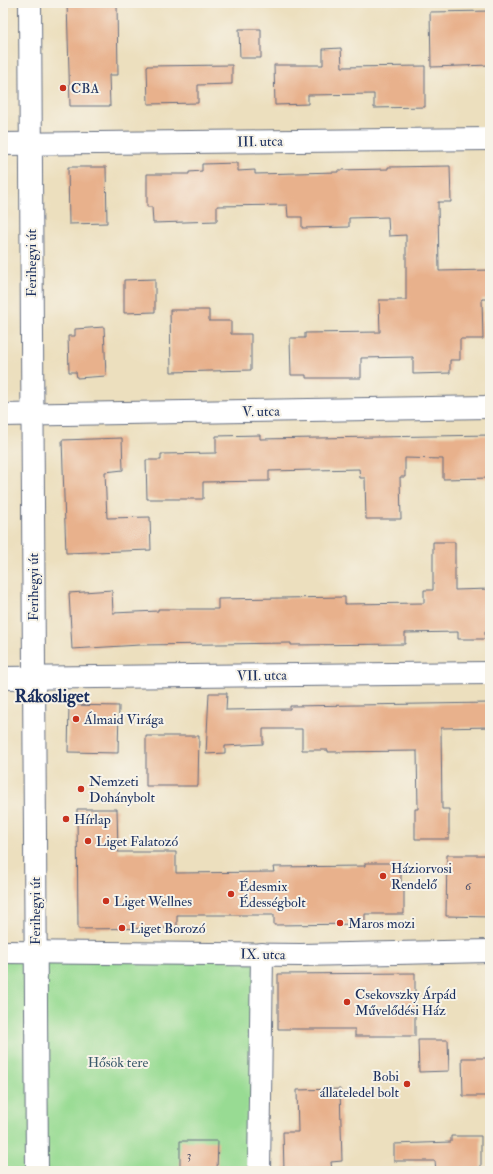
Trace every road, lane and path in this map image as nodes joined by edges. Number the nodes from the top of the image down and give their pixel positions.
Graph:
1 (30, 3) edge
2 (490, 139) edge
3 (3, 144) edge
4 (31, 144) junction
5 (490, 407) edge
6 (3, 415) edge
7 (32, 415) junction
8 (490, 673) edge
9 (3, 678) edge
10 (33, 678) junction
11 (490, 951) edge
12 (3, 952) edge
13 (35, 952) junction
14 (262, 954) junction
15 (37, 1171) edge
16 (259, 1171) edge

1 - 4 street, Ferihegyi út
2 - 4 street, III. utca
3 - 4 street, III. utca
4 - 7 street, Ferihegyi út
5 - 7 street, V. utca
6 - 7 street, V. utca
7 - 10 street, Ferihegyi út
8 - 10 street, VII. utca
9 - 10 street, VII. utca
10 - 13 street, Ferihegyi út
11 - 14 street, IX. utca
12 - 13 street, IX. utca
13 - 14 street, IX. utca
13 - 15 street, Ferihegyi út
14 - 16 street

